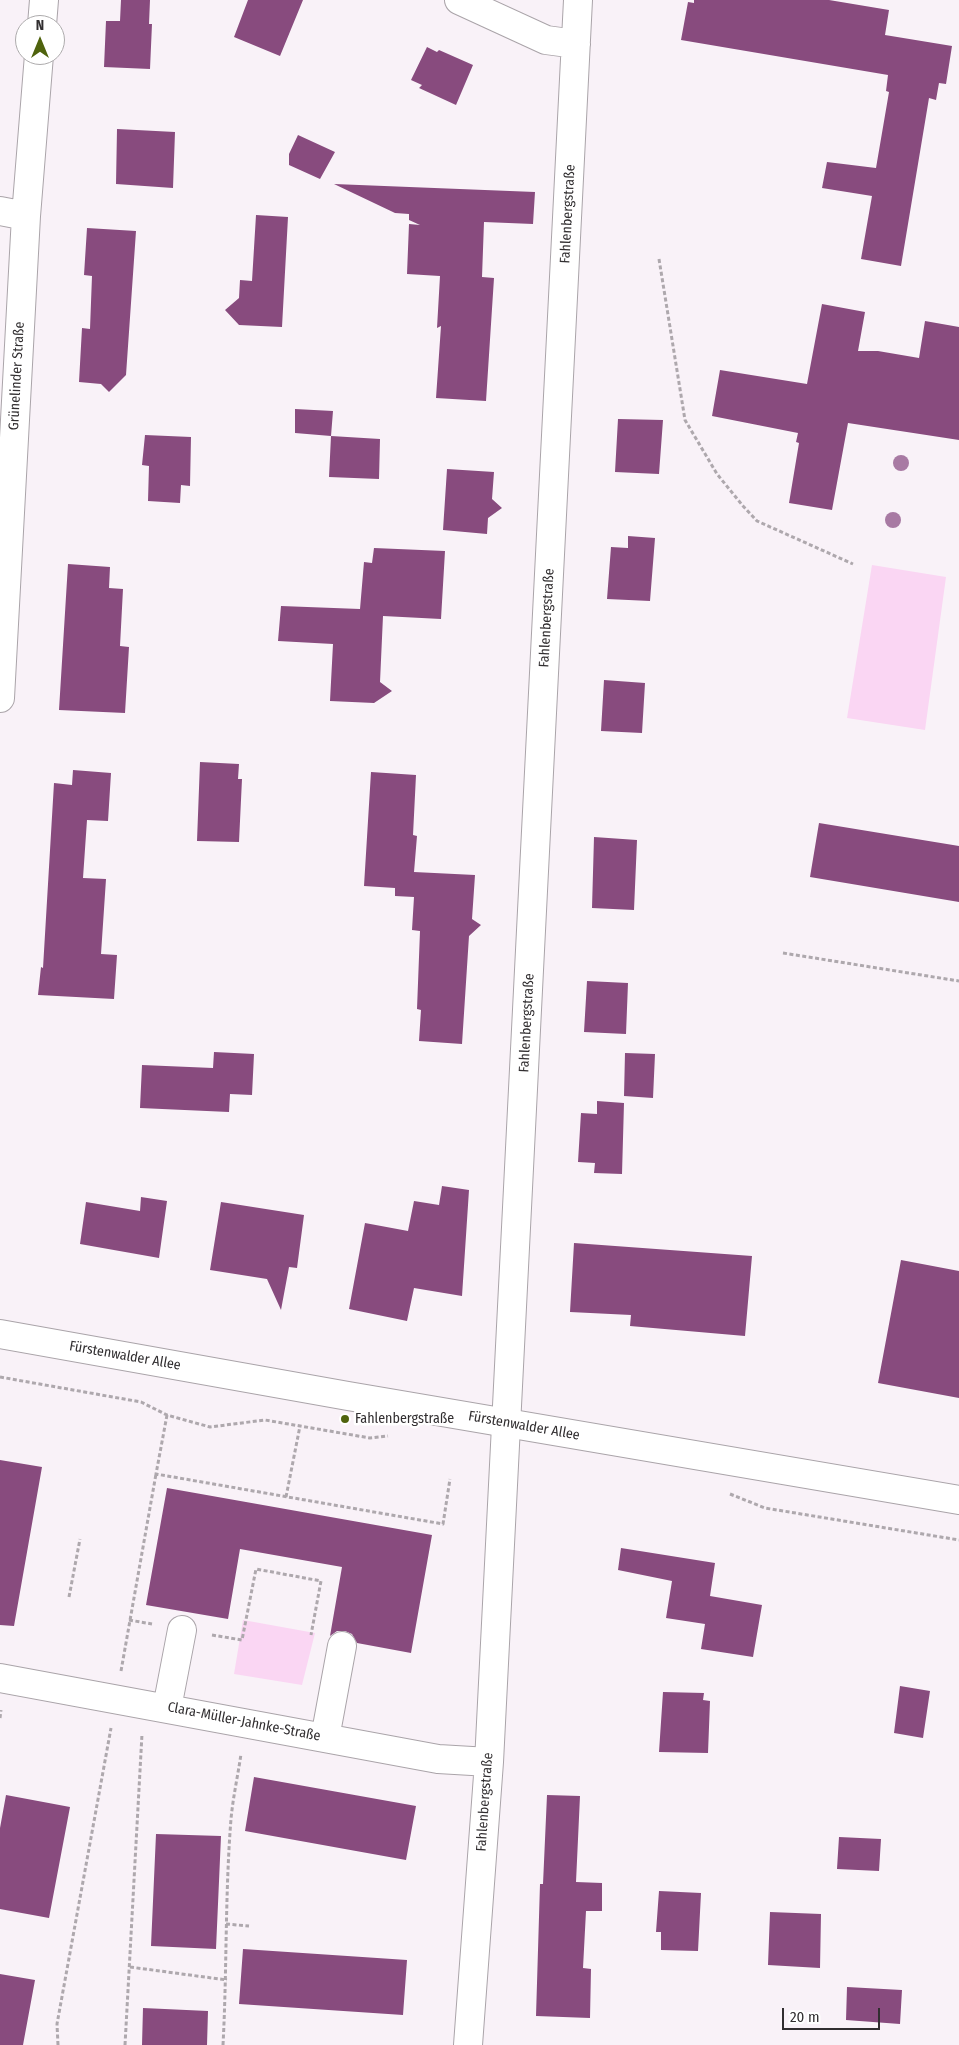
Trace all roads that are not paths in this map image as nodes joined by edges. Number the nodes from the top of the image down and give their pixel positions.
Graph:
1 (44, 0) edge
2 (459, 0) edge
3 (578, 0) edge
4 (43, 15) edge
5 (576, 44) junction
6 (37, 65) edge
7 (13, 214) edge
8 (0, 698) edge
9 (0, 1334) edge
10 (506, 1422) junction
11 (959, 1500) edge
12 (182, 1630) road end
13 (342, 1646) dead end
14 (0, 1678) edge
15 (155, 1706) junction
16 (325, 1738) junction
17 (488, 1762) junction
18 (468, 2045) edge

1 - 4 street
2 - 5 street
3 - 5 street, Fahlenbergstraße
5 - 10 street, Fahlenbergstraße
6 - 7 street, Grünelinder Straße
7 - 8 street, Grünelinder Straße
9 - 10 street, Fürstenwalder Allee
10 - 11 street, Fürstenwalder Allee
10 - 17 street, Fahlenbergstraße
12 - 15 street
13 - 16 street
14 - 15 street, Clara-Müller-Jahnke-Straße
15 - 16 street, Clara-Müller-Jahnke-Straße
16 - 17 street, Clara-Müller-Jahnke-Straße
17 - 18 street, Fahlenbergstraße

